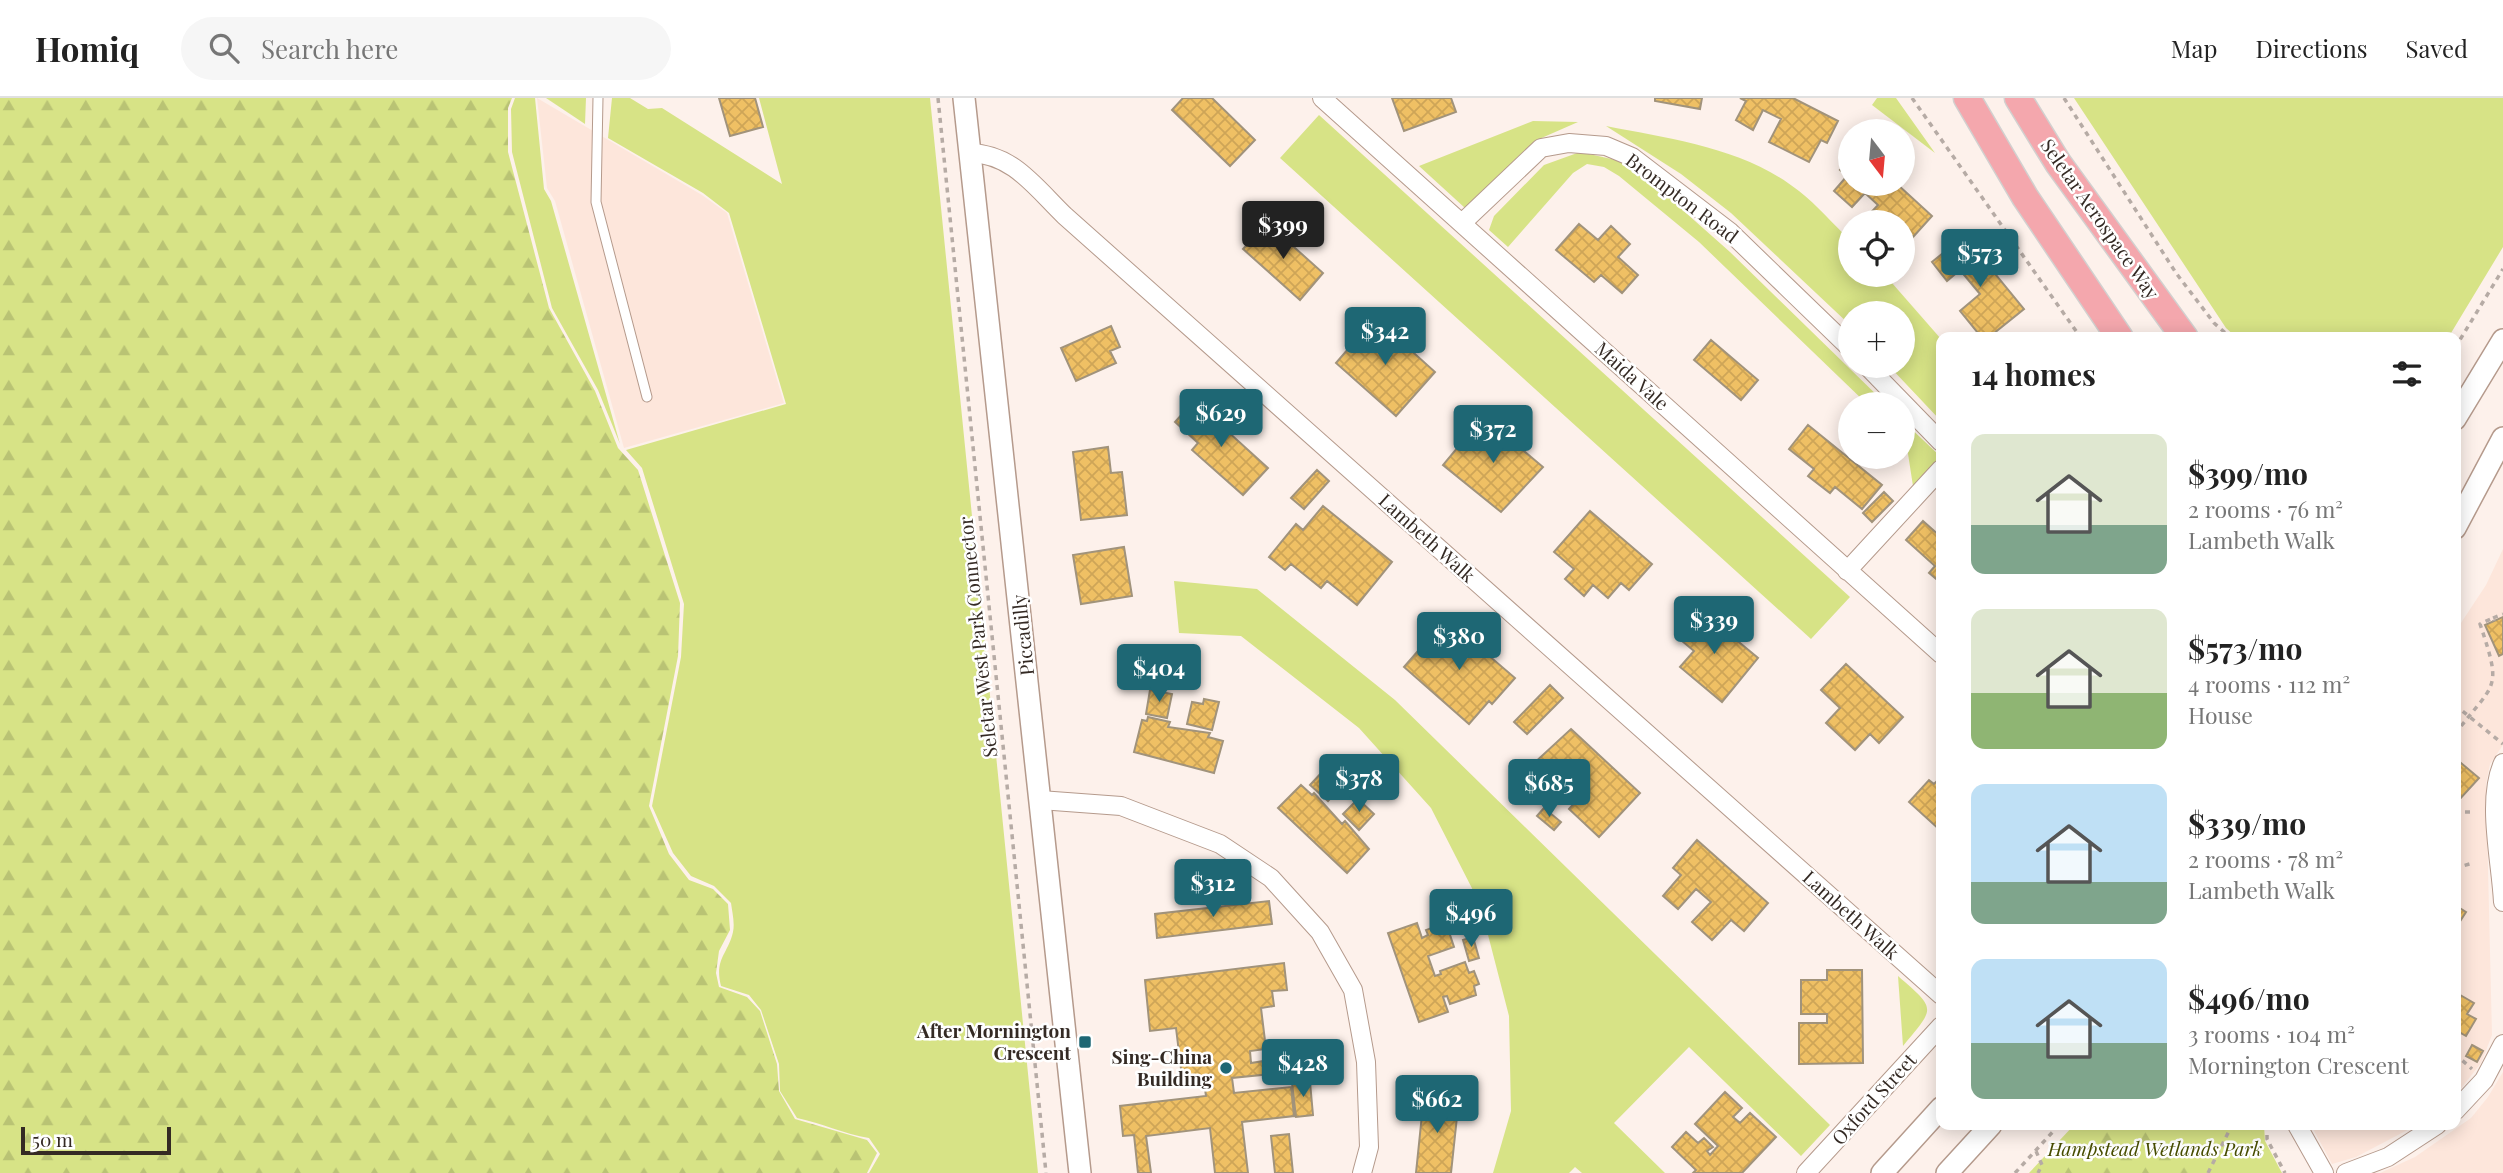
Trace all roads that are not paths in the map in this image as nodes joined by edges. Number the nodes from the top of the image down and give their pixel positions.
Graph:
1 (598, 98) edge
2 (964, 98) edge
3 (1322, 98) edge
4 (1967, 98) edge
5 (2018, 98) edge
6 (970, 153) junction
7 (1462, 223) junction
8 (2116, 332) edge
9 (2181, 332) edge
10 (1838, 336) edge
11 (2503, 340) edge
12 (1879, 378) edge
13 (647, 397) dead end
14 (2461, 409) edge
15 (1936, 437) edge
16 (2503, 438) edge
17 (1936, 474) edge
18 (2461, 517) edge
19 (1847, 571) junction
20 (1936, 650) edge
21 (2503, 763) edge
22 (1040, 800) junction
23 (2503, 902) edge
24 (1936, 991) edge
25 (1936, 1031) edge
26 (2503, 1044) edge
27 (2461, 1105) edge
28 (1936, 1114) edge
29 (1987, 1130) edge
30 (2300, 1130) edge
31 (2429, 1130) edge
32 (1954, 1169) edge
33 (1080, 1173) edge
34 (1362, 1173) edge
35 (1807, 1173) edge
36 (1882, 1173) edge
37 (2324, 1173) edge
38 (2346, 1173) edge

1 - 13 lane
2 - 6 street, Piccadilly
3 - 7 street, Maida Vale
4 - 8 main road
5 - 9 main road, Seletar Aerospace Way
6 - 22 street, Piccadilly
6 - 24 street, Lambeth Walk
7 - 10 street, Brompton Road
7 - 19 street, Maida Vale
11 - 14 street
12 - 15 street
16 - 18 street
17 - 19 street
19 - 20 street, Maida Vale
21 - 23 street
22 - 33 street, Piccadilly
22 - 34 street
25 - 35 street, Oxford Street
26 - 27 street
28 - 36 street
29 - 32 street
30 - 37 street
31 - 38 street

